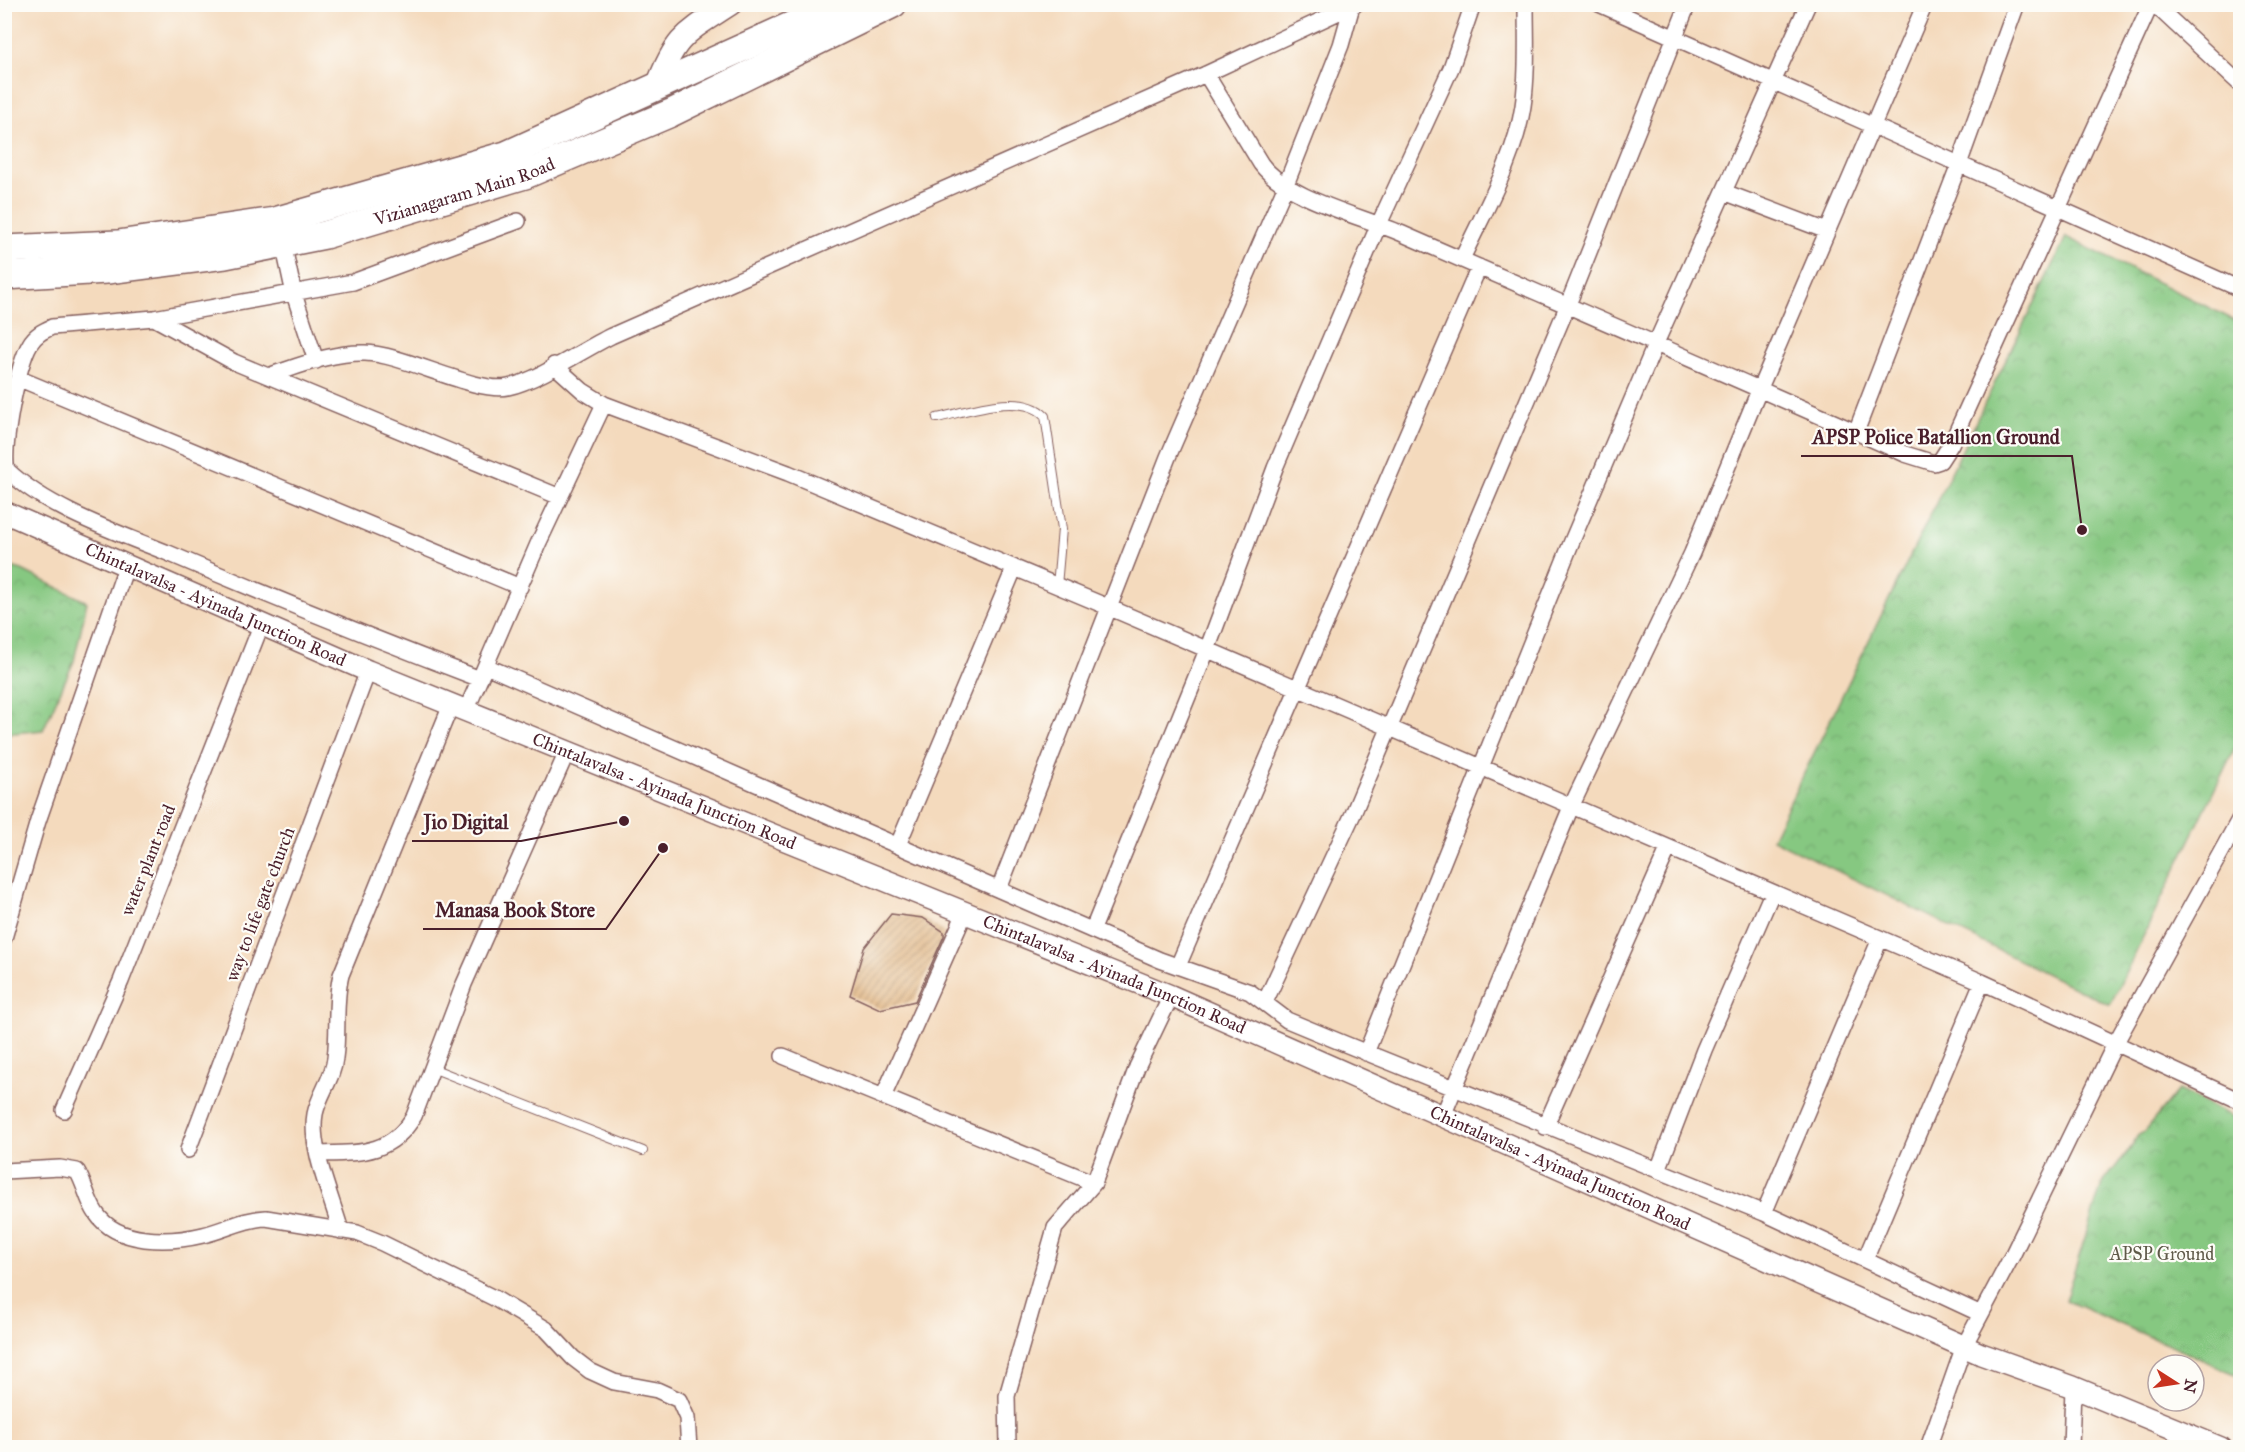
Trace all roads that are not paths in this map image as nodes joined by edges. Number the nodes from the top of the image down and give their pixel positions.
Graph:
1 (839, 4) edge
2 (892, 4) edge
3 (1473, 4) edge
4 (1526, 4) edge
5 (1599, 4) edge
6 (1688, 4) edge
7 (1808, 4) edge
8 (1925, 4) edge
9 (2017, 4) edge
10 (2153, 4) edge
11 (731, 5) edge
12 (1354, 5) edge
13 (1673, 39) junction
14 (1206, 74) junction
15 (1774, 82) junction
16 (2241, 84) edge
17 (656, 88) junction
18 (1872, 125) junction
19 (1959, 164) junction
20 (1285, 187) junction
21 (1724, 192) junction
22 (2056, 208) junction
23 (518, 221) dead end
24 (1379, 224) junction
25 (1827, 231) junction
26 (284, 243) junction
27 (4, 249) edge
28 (1462, 260) junction
29 (1479, 267) junction
30 (4, 276) edge
31 (2241, 289) edge
32 (294, 294) junction
33 (1567, 307) junction
34 (154, 318) junction
35 (1656, 343) junction
36 (316, 361) junction
37 (554, 365) junction
38 (268, 376) junction
39 (20, 379) junction
40 (1760, 388) junction
41 (604, 404) junction
42 (937, 418) dead end
43 (1856, 432) junction
44 (561, 497) junction
45 (4, 512) edge
46 (126, 567) junction
47 (1014, 569) junction
48 (1057, 586) junction
49 (520, 587) junction
50 (1108, 607) junction
51 (262, 623) junction
52 (1207, 650) junction
53 (368, 671) junction
54 (483, 672) junction
55 (1295, 688) junction
56 (459, 708) junction
57 (1387, 728) junction
58 (567, 752) junction
59 (1481, 768) junction
60 (1571, 807) junction
61 (2241, 818) edge
62 (898, 845) junction
63 (1668, 849) junction
64 (999, 889) junction
65 (1772, 893) junction
66 (965, 913) junction
67 (1093, 929) junction
68 (4, 938) edge
69 (1880, 939) junction
70 (1178, 966) junction
71 (1982, 982) junction
72 (1171, 996) junction
73 (1265, 1002) junction
74 (2115, 1044) junction
75 (1366, 1053) junction
76 (783, 1056) dead end
77 (432, 1068) junction
78 (1455, 1087) junction
79 (883, 1097) junction
80 (2241, 1101) edge
81 (64, 1110) dead end
82 (1443, 1116) junction
83 (1545, 1127) junction
84 (188, 1150) dead end
85 (643, 1151) dead end
86 (318, 1155) junction
87 (1658, 1170) junction
88 (4, 1171) edge
89 (1094, 1183) junction
90 (1764, 1213) junction
91 (342, 1231) junction
92 (1865, 1260) junction
93 (1981, 1314) junction
94 (1964, 1346) junction
95 (2073, 1387) junction
96 (1008, 1446) dead end
97 (689, 1448) edge
98 (1928, 1448) edge
99 (2071, 1448) edge
100 (2221, 1448) edge

1 - 17 highway, Vizianagaram Main Road
2 - 26 highway, Vizianagaram Main Road
3 - 24 street
4 - 28 street
5 - 13 street
6 - 13 street
7 - 15 street
8 - 18 street
9 - 19 street
10 - 16 street
10 - 22 street
11 - 17 main road
12 - 14 street
12 - 20 street
13 - 15 street
13 - 33 street
14 - 20 street
14 - 37 street
15 - 18 street
15 - 21 street
17 - 27 highway, Vizianagaram Main Road
18 - 19 street
18 - 25 street
19 - 22 street
19 - 43 street
20 - 24 street
20 - 50 street
21 - 25 street
21 - 35 street
22 - 31 street
22 - 43 street
23 - 32 street
24 - 28 street
24 - 52 street
25 - 40 street
26 - 30 highway, Vizianagaram Main Road
26 - 32 street
28 - 29 street
29 - 33 street
29 - 55 street
32 - 34 street
32 - 36 street
33 - 35 street
33 - 57 street
34 - 38 street
34 - 39 street
35 - 40 street
35 - 59 street
36 - 37 street
36 - 38 street
37 - 41 street
38 - 44 street
39 - 49 street
39 - 54 street
40 - 43 street
40 - 60 street
41 - 44 street
41 - 47 street
42 - 48 lane
44 - 49 street
45 - 46 main road, Chintalavalsa - Ayinada Junction Road
46 - 51 main road, Chintalavalsa - Ayinada Junction Road
46 - 68 street
47 - 48 street
47 - 62 street
48 - 50 street
49 - 54 street
50 - 52 street
50 - 64 street
51 - 53 main road, Chintalavalsa - Ayinada Junction Road
51 - 81 street, water plant road
52 - 55 street
52 - 67 street
53 - 56 main road, Chintalavalsa - Ayinada Junction Road
53 - 84 street, way to life gate church
54 - 56 street
54 - 62 street
55 - 57 street
55 - 70 street
56 - 58 main road, Chintalavalsa - Ayinada Junction Road
56 - 86 street
57 - 59 street
57 - 73 street
58 - 66 main road, Chintalavalsa - Ayinada Junction Road
58 - 77 street
59 - 60 street
59 - 75 street
60 - 63 street
60 - 78 street
61 - 74 street
62 - 64 street
63 - 65 street
63 - 83 street
64 - 67 street
65 - 69 street
65 - 87 street
66 - 72 main road, Chintalavalsa - Ayinada Junction Road
66 - 79 street
67 - 70 street
69 - 71 street
69 - 90 street
70 - 73 street
71 - 74 street
71 - 92 street
72 - 82 main road, Chintalavalsa - Ayinada Junction Road
72 - 89 street
73 - 75 street
74 - 80 street
74 - 93 street
75 - 78 street
76 - 79 street
77 - 85 lane
77 - 86 street
78 - 82 street
78 - 83 street
79 - 89 street
82 - 94 main road, Chintalavalsa - Ayinada Junction Road
83 - 87 street
86 - 91 street
87 - 90 street
88 - 91 street
89 - 96 street
90 - 92 street
91 - 97 street
92 - 93 street
93 - 94 street
94 - 95 main road, Chintalavalsa - Ayinada Junction Road
94 - 98 street
95 - 99 street
95 - 100 main road, Chintalavalsa - Ayinada Junction Road

